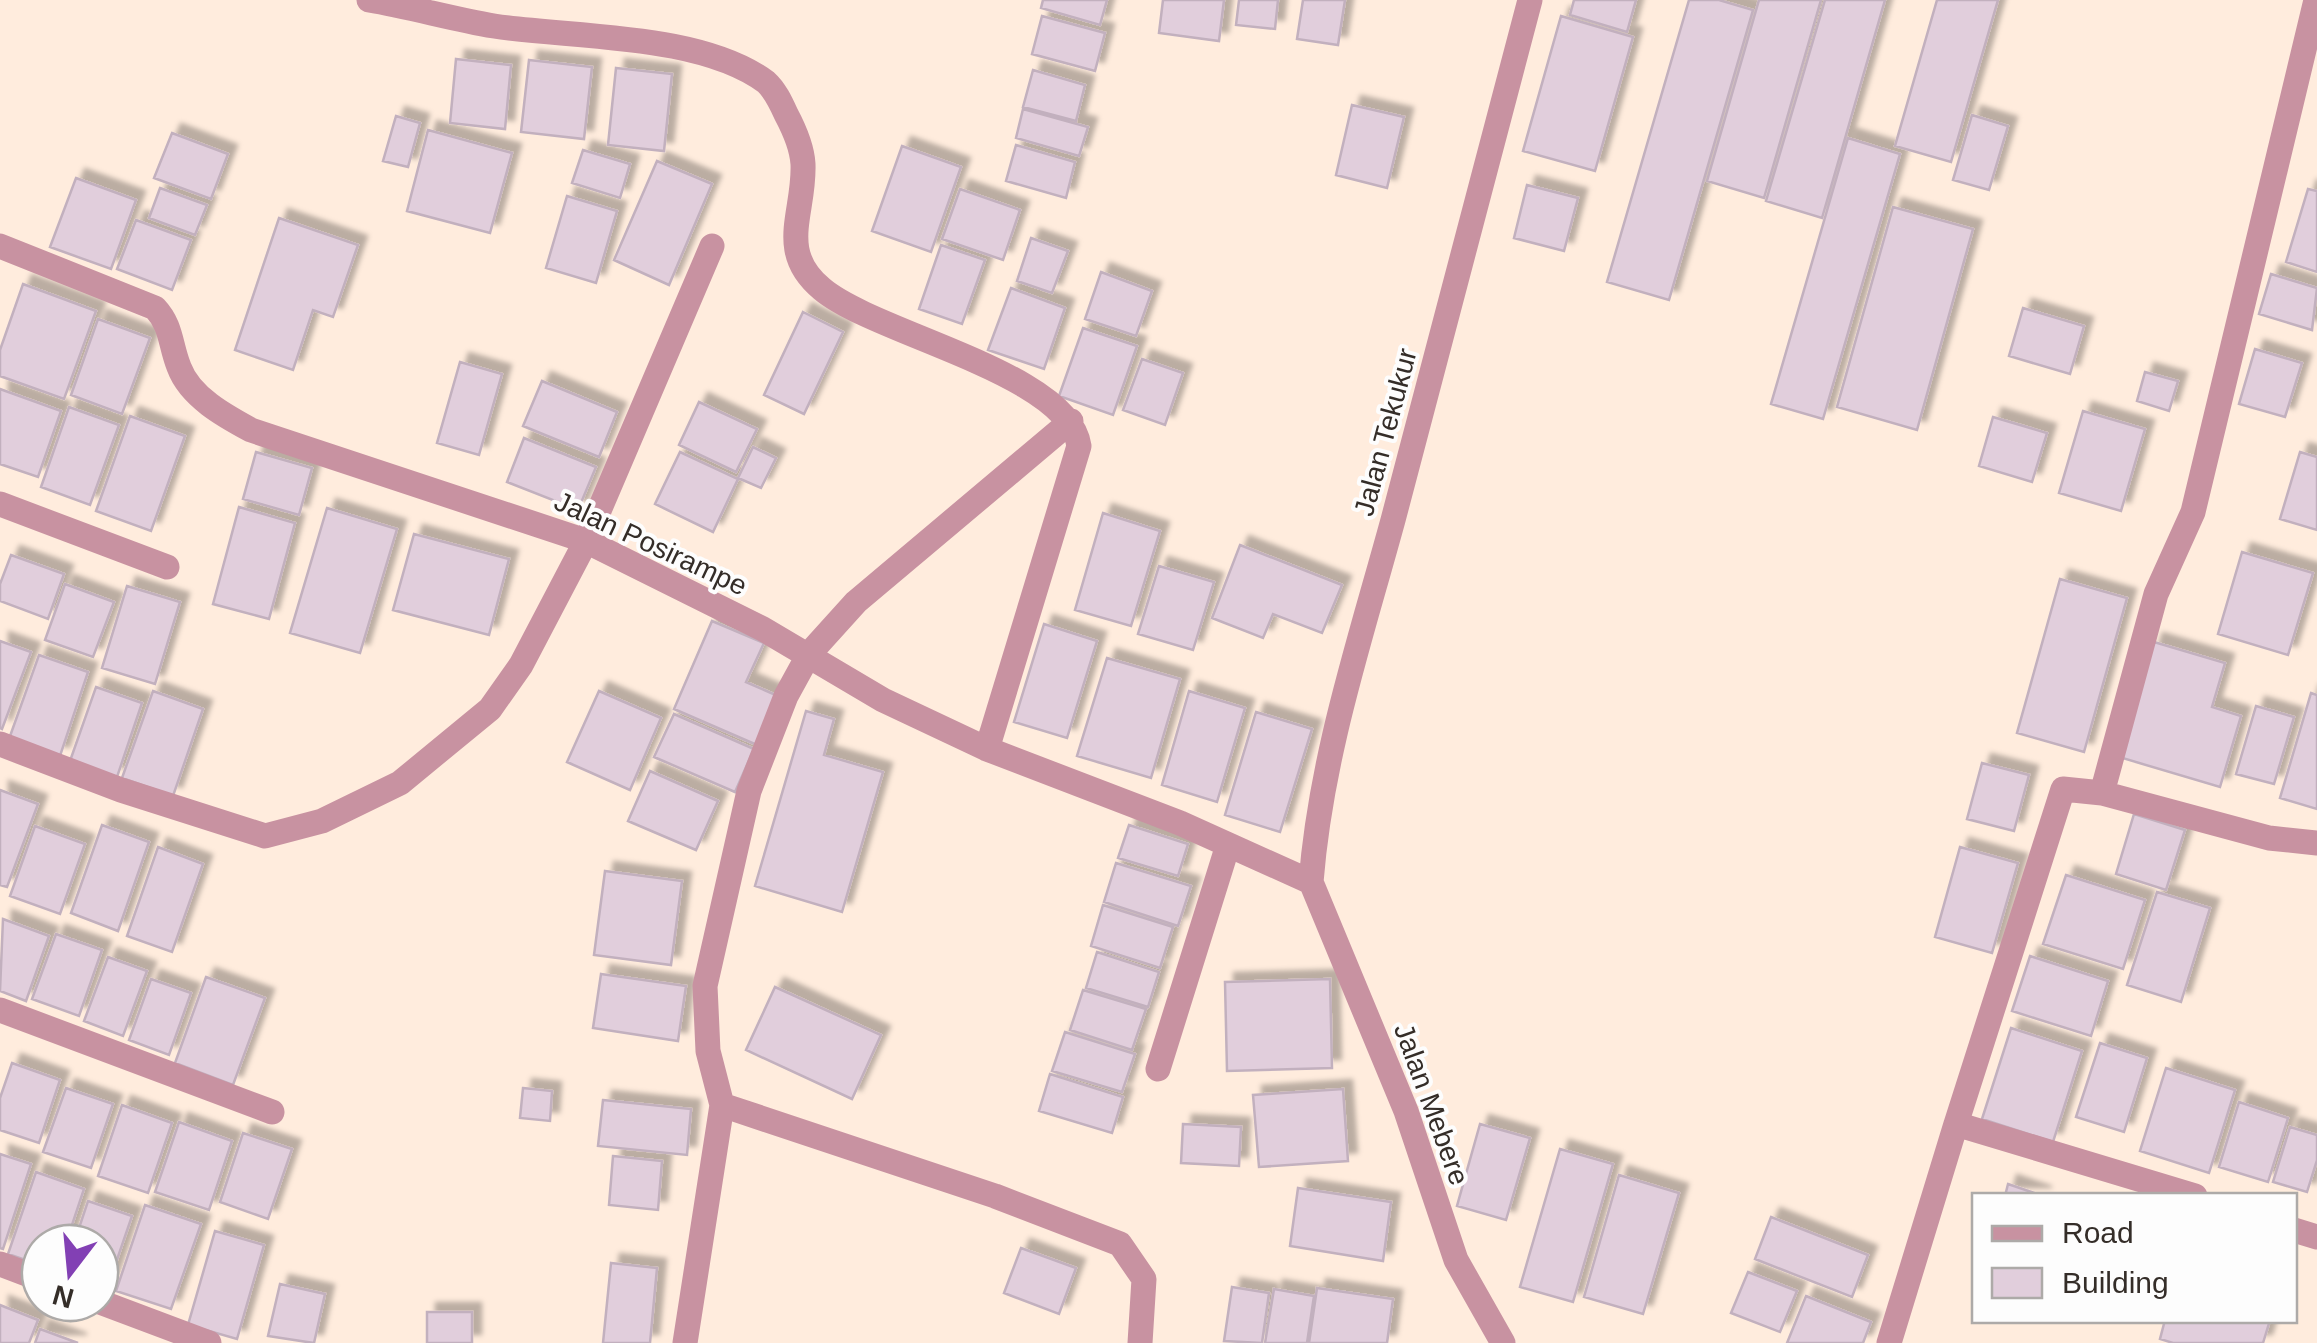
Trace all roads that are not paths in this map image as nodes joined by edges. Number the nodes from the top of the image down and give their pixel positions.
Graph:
1 (368, 0) edge
2 (1530, 0) edge
3 (2316, 0) edge
4 (712, 246) dead end
5 (2, 253) edge
6 (1071, 421) junction
7 (0, 504) edge
8 (586, 541) junction
9 (167, 567) dead end
10 (809, 654) junction
11 (0, 744) edge
12 (987, 750) junction
13 (2102, 793) junction
14 (2317, 843) edge
15 (1228, 845) junction
16 (1311, 882) junction
17 (0, 1010) edge
18 (1158, 1069) dead end
19 (722, 1104) junction
20 (272, 1112) dead end
21 (1956, 1124) junction
22 (2185, 1193) edge
23 (120, 1310) edge
24 (208, 1343) edge
25 (686, 1343) edge
26 (1140, 1343) edge
27 (1503, 1343) edge
28 (1889, 1343) edge

1 - 6 street
2 - 16 street, Jalan Tekukur
3 - 13 street
4 - 8 street
5 - 8 street, Jalan Posirampe
6 - 10 street
6 - 12 street
7 - 9 street
8 - 10 street, Jalan Posirampe
8 - 11 street
10 - 12 street, Jalan Posirampe
10 - 19 street
12 - 15 street, Jalan Posirampe
13 - 14 street
13 - 21 street
15 - 16 street, Jalan Posirampe
15 - 18 street
16 - 27 street, Jalan Mebere
17 - 20 street
19 - 25 street
19 - 26 street
21 - 22 street
21 - 28 street
23 - 24 street

